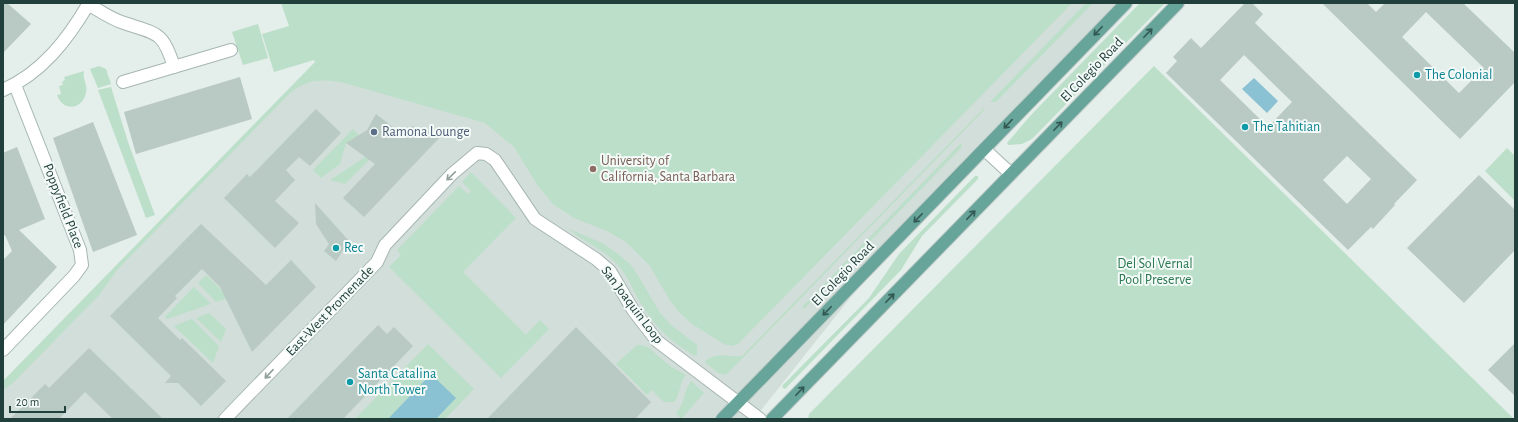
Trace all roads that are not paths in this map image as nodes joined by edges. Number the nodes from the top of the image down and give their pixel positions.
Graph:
1 (1126, 3) edge
2 (1178, 3) edge
3 (88, 4) edge
4 (231, 50) dead end
5 (174, 67) junction
6 (123, 82) dead end
7 (15, 85) junction
8 (3, 90) edge
9 (985, 150) junction
10 (482, 154) joint
11 (1011, 174) junction
12 (3, 350) edge
13 (738, 402) junction
14 (226, 419) edge
15 (722, 419) edge
16 (760, 419) edge
17 (772, 419) edge

1 -> 9 main road, El Colegio Road
11 -> 2 main road, El Colegio Road
3 - 5 street
3 - 7 street
4 - 5 street
5 - 6 street
7 - 8 street
7 - 12 street, Poppyfield Place
9 - 11 street
9 -> 13 main road, El Colegio Road
10 - 13 street, San Joaquin Loop
10 -> 14 street, East-West Promenade
17 -> 11 main road, El Colegio Road
13 - 15 main road, El Colegio Road
13 - 16 street, San Joaquin Loop

